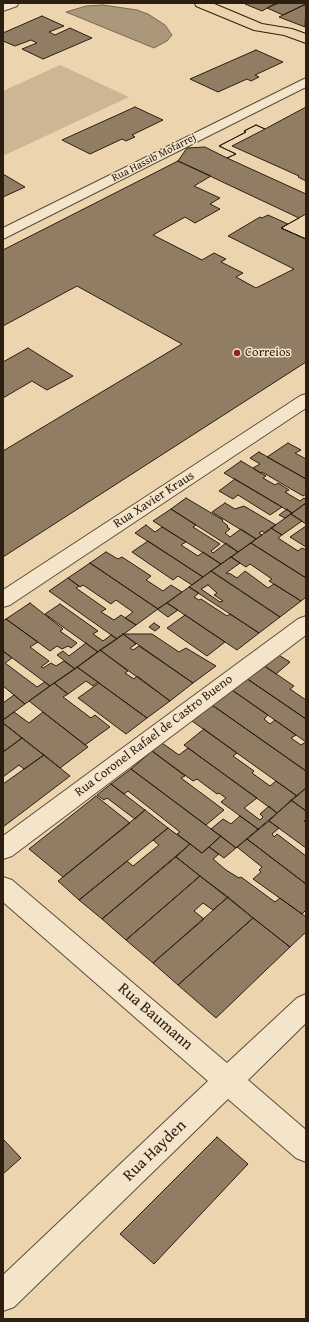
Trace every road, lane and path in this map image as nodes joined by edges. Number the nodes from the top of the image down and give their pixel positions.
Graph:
1 (12, 3) edge
2 (201, 3) edge
3 (3, 7) edge
4 (260, 27) junction
5 (306, 38) edge
6 (306, 53) edge
7 (306, 82) edge
8 (3, 234) edge
9 (306, 400) edge
10 (3, 600) edge
11 (306, 624) edge
12 (3, 849) edge
13 (3, 887) edge
14 (306, 1006) edge
15 (228, 1080) junction
16 (306, 1148) edge
17 (3, 1296) edge

1 - 3 street
2 - 4 main road
4 - 5 main road
4 - 6 main road
7 - 8 street, Rua Hassib Mofarrej
9 - 10 street, Rua Xavier Kraus
11 - 12 street, Rua Coronel Rafael de Castro Bueno
13 - 15 street, Rua Baumann
14 - 15 street, Rua Hayden
15 - 16 street, Rua Baumann
15 - 17 street, Rua Hayden

